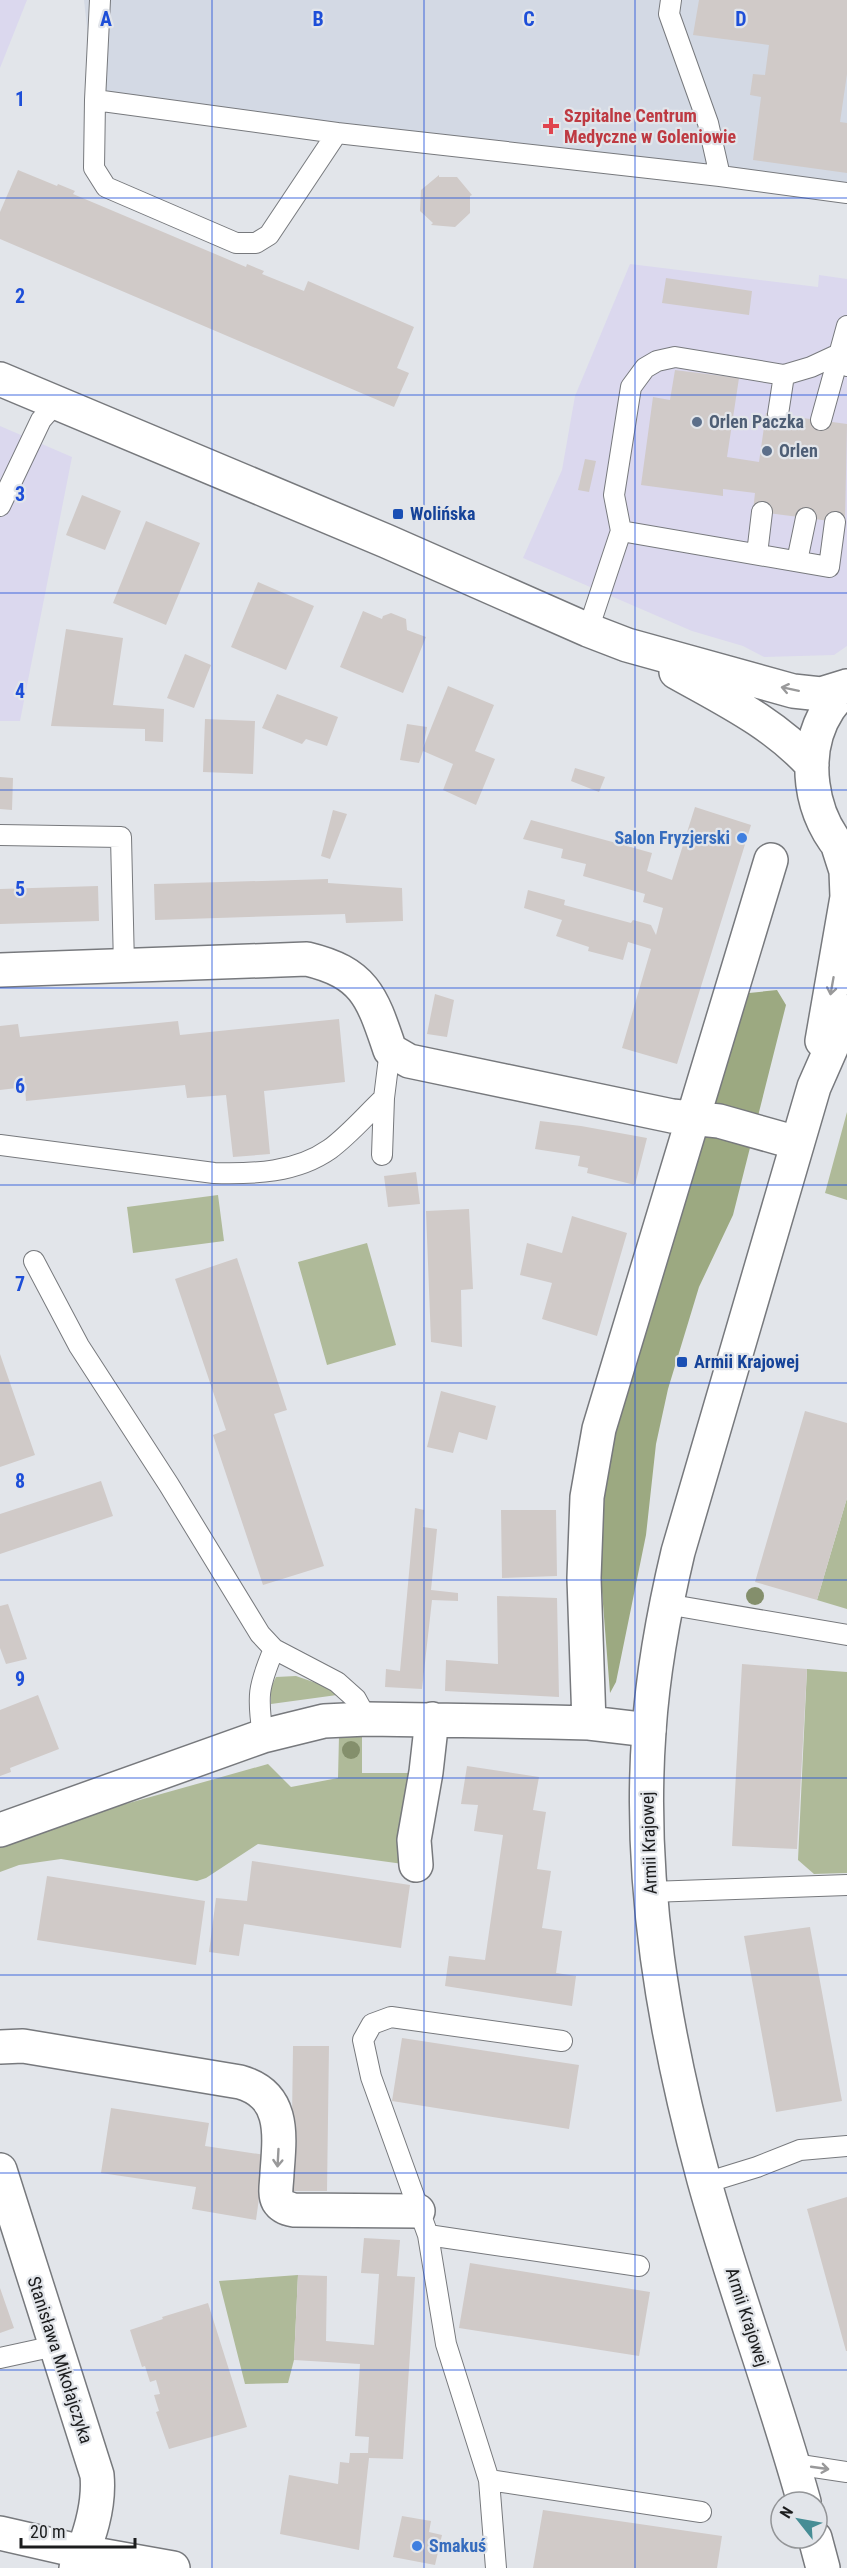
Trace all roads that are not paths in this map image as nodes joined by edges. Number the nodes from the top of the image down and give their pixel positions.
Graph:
1 (100, 0) edge
2 (671, 0) edge
3 (95, 100) junction
4 (337, 133) junction
5 (720, 176) junction
6 (847, 193) edge
7 (847, 326) edge
8 (843, 360) edge
9 (784, 375) junction
10 (0, 379) edge
11 (56, 403) junction
12 (778, 414) dead end
13 (821, 420) dead end
14 (0, 506) edge
15 (762, 512) dead end
16 (806, 518) dead end
17 (835, 522) dead end
18 (621, 531) junction
19 (757, 554) junction
20 (797, 561) junction
21 (838, 563) edge
22 (588, 630) junction
23 (627, 645) junction
24 (847, 686) edge
25 (812, 765) junction
26 (0, 835) edge
27 (843, 850) edge
28 (771, 860) dead end
29 (124, 966) junction
30 (0, 970) edge
31 (847, 1012) edge
32 (390, 1050) junction
33 (814, 1087) junction
34 (384, 1098) junction
35 (692, 1118) junction
36 (797, 1143) junction
37 (0, 1144) edge
38 (382, 1155) dead end
39 (34, 1261) dead end
40 (666, 1604) junction
41 (847, 1635) edge
42 (274, 1649) junction
43 (367, 1719) junction
44 (432, 1719) junction
45 (589, 1723) junction
46 (649, 1730) junction
47 (263, 1736) junction
48 (0, 1830) edge
49 (416, 1864) dead end
50 (847, 1885) edge
51 (650, 1892) junction
52 (562, 2042) dead end
53 (0, 2047) edge
54 (847, 2146) edge
55 (0, 2170) edge
56 (705, 2183) junction
57 (423, 2223) junction
58 (639, 2266) dead end
59 (55, 2346) junction
60 (0, 2358) edge
61 (794, 2464) junction
62 (847, 2472) edge
63 (489, 2480) junction
64 (801, 2490) edge
65 (701, 2511) dead end
66 (0, 2533) edge
67 (818, 2550) edge
68 (80, 2560) edge
69 (173, 2568) edge
70 (496, 2568) edge
71 (823, 2568) edge

1 - 3 lane
2 - 5 lane
3 - 4 lane
3 - 4 lane
4 - 5 lane
5 - 6 lane
7 - 8 lane
8 - 9 lane
8 - 13 lane
9 - 12 lane
9 - 18 lane
10 - 11 street
11 - 14 lane
11 - 22 street
15 - 19 lane
16 - 20 lane
17 - 21 lane
18 - 19 lane
18 - 22 lane
19 - 20 lane
20 - 21 lane
22 - 23 street
24 -> 23 street
23 - 25 street
24 - 25 street
25 - 27 street
26 - 29 lane
27 -> 33 street
28 - 35 street
29 - 30 street
29 - 32 street
31 - 33 street, Armii Krajowej
32 - 34 lane
32 - 35 street
33 - 36 street, Armii Krajowej
34 - 37 lane
34 - 38 lane
35 - 36 street
35 - 45 street
36 - 40 street, Armii Krajowej
39 - 42 lane
40 - 41 lane
40 - 46 street, Armii Krajowej
42 - 43 lane
42 - 47 lane
43 - 44 street
43 - 47 street
44 - 45 street
44 - 49 street
45 - 46 street
46 - 51 street, Armii Krajowej
47 - 48 street
50 - 51 lane
51 - 56 street, Armii Krajowej
52 - 57 lane
53 -> 57 street
54 - 56 lane
55 - 59 street, Stanisława Mikołajczyka
56 - 61 street, Armii Krajowej
57 - 58 lane
57 - 63 lane
59 - 60 lane
59 - 68 street, Stanisława Mikołajczyka
61 -> 62 lane
61 - 64 street, Armii Krajowej
63 - 65 lane
63 - 70 lane
66 - 68 street
67 - 71 street
68 - 69 street

